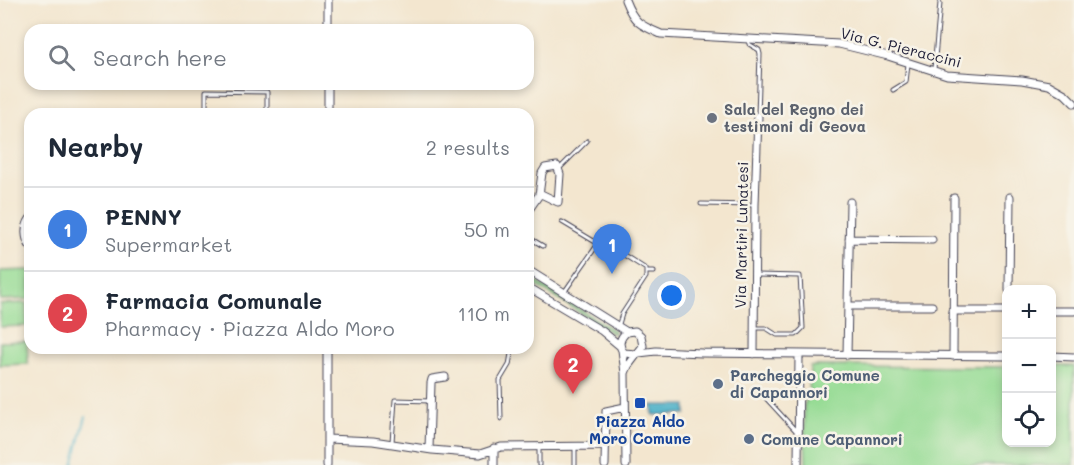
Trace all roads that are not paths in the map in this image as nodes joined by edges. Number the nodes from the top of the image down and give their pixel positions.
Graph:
1 (328, 0) edge
2 (626, 0) edge
3 (940, 3) dead end
4 (328, 24) edge
5 (748, 40) junction
6 (908, 62) junction
7 (934, 71) junction
8 (328, 90) edge
9 (893, 90) dead end
10 (1074, 103) edge
11 (207, 108) edge
12 (267, 108) edge
13 (328, 108) edge
14 (758, 116) joint
15 (587, 141) dead end
16 (559, 169) junction
17 (539, 193) junction
18 (1010, 197) dead end
19 (954, 198) dead end
20 (534, 201) edge
21 (850, 202) dead end
22 (701, 204) dead end
23 (754, 205) junction
24 (562, 222) dead end
25 (849, 239) junction
26 (932, 240) dead end
27 (534, 241) edge
28 (597, 243) junction
29 (543, 246) dead end
30 (647, 272) junction
31 (654, 272) dead end
32 (534, 274) edge
33 (754, 275) junction
34 (1009, 285) edge
35 (534, 291) edge
36 (564, 293) junction
37 (849, 306) junction
38 (932, 306) dead end
39 (952, 311) junction
40 (1002, 311) edge
41 (1056, 311) edge
42 (1074, 311) edge
43 (618, 327) junction
44 (753, 328) junction
45 (627, 332) junction
46 (643, 339) junction
47 (621, 348) junction
48 (666, 351) junction
49 (637, 353) junction
50 (327, 354) edge
51 (511, 354) edge
52 (754, 354) junction
53 (799, 354) junction
54 (847, 355) junction
55 (953, 356) junction
56 (1002, 356) edge
57 (1056, 356) edge
58 (1074, 357) edge
59 (625, 373) junction
60 (445, 377) dead end
61 (762, 394) dead end
62 (431, 401) junction
63 (625, 407) junction
64 (501, 418) dead end
65 (798, 433) junction
66 (327, 439) junction
67 (391, 443) junction
68 (605, 446) junction
69 (494, 448) junction
70 (539, 448) junction
71 (575, 448) junction
72 (429, 449) junction
73 (327, 465) edge
74 (494, 465) edge
75 (539, 465) edge
76 (575, 465) edge
77 (605, 465) edge
78 (626, 465) edge
79 (798, 465) edge

1 - 4 street
2 - 5 street, Via G. Pieraccini
3 - 7 lane
5 - 6 street, Via G. Pieraccini
5 - 14 lane
6 - 7 street, Via G. Pieraccini
6 - 9 lane
7 - 10 street, Via G. Pieraccini
8 - 13 street
11 - 12 lane
14 - 23 street, Via Martiri Lunatesi
15 - 16 lane
16 - 17 street
16 - 17 street
17 - 20 street
18 - 34 street
19 - 39 street
21 - 25 street
22 - 23 lane
23 - 33 street, Via Martiri Lunatesi
24 - 28 lane
25 - 26 street
25 - 37 street
27 - 29 lane
28 - 30 lane
28 - 36 lane
30 - 31 lane
30 - 43 lane
32 - 36 street
33 - 44 street, Via Martiri Lunatesi
33 - 44 lane
35 - 47 street
36 - 43 street
37 - 38 street
37 - 54 street
39 - 40 street
39 - 55 street
41 - 42 street
43 - 45 street
44 - 52 street, Via Martiri Lunatesi
45 - 46 street
45 - 47 street
46 - 48 street
46 - 49 street
47 - 49 street
47 - 59 street
48 - 49 street
48 - 52 street
49 - 59 street
50 - 66 street
51 - 64 lane
52 - 53 street
53 - 54 street
53 - 65 street
54 - 55 street
55 - 56 street
57 - 58 street
59 - 63 street
60 - 62 street
61 - 65 lane
62 - 67 lane
62 - 72 street
63 - 68 street
63 - 78 street
65 - 79 street
66 - 67 street
66 - 73 street
67 - 72 street
68 - 71 street
68 - 77 street
69 - 70 street
69 - 72 street
69 - 74 street
70 - 71 street
70 - 75 lane
71 - 76 lane

